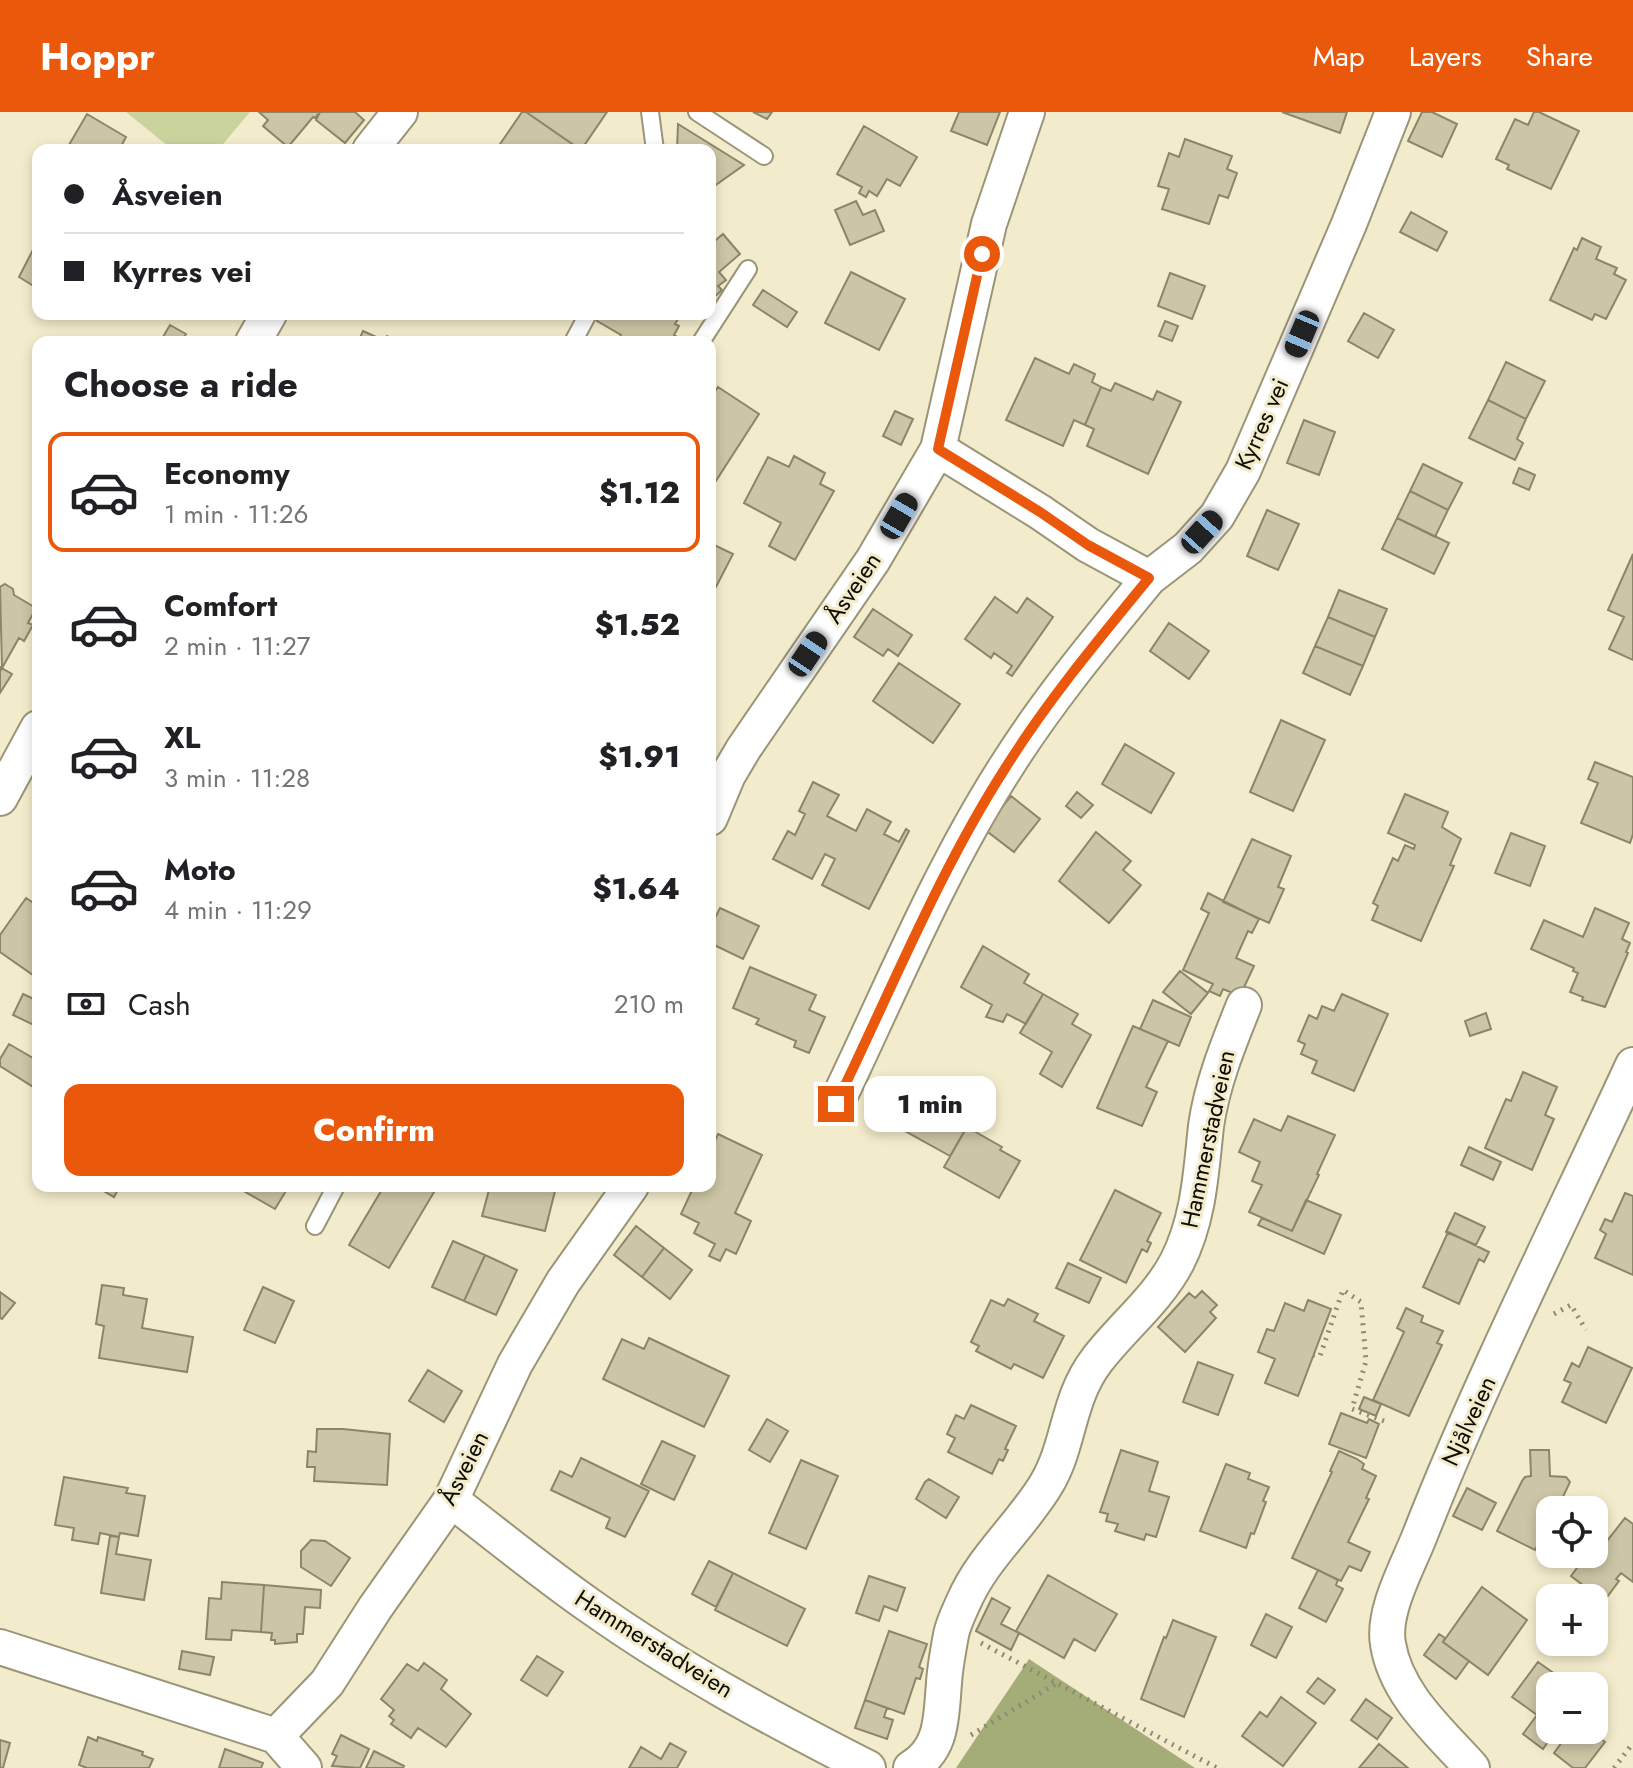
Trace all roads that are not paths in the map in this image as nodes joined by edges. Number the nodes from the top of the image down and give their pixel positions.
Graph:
1 (400, 112) edge
2 (650, 112) edge
3 (697, 112) edge
4 (1027, 112) edge
5 (1393, 112) edge
6 (375, 144) edge
7 (654, 144) edge
8 (764, 156) dead end
9 (748, 269) dead end
10 (716, 319) edge
11 (938, 449) junction
12 (1149, 578) junction
13 (32, 739) edge
14 (0, 798) edge
15 (716, 804) edge
16 (1244, 1005) dead end
17 (1633, 1065) edge
18 (836, 1104) dead end
19 (333, 1192) edge
20 (627, 1192) edge
21 (315, 1226) dead end
22 (451, 1500) junction
23 (0, 1647) edge
24 (276, 1736) junction
25 (304, 1768) edge
26 (868, 1768) edge
27 (911, 1768) edge
28 (1472, 1768) edge

1 - 6 street
2 - 7 lane
3 - 8 lane
4 - 11 street, Åsveien
5 - 12 street, Kyrres vei
9 - 10 lane
11 - 12 street
11 - 15 street, Åsveien
12 - 18 street, Kyrres vei
13 - 14 street
16 - 27 street, Hammerstadveien
17 - 28 street, Njålveien
19 - 21 lane
20 - 22 street, Åsveien
22 - 24 street, Åsveien
22 - 26 street, Hammerstadveien
23 - 24 street
24 - 25 street

